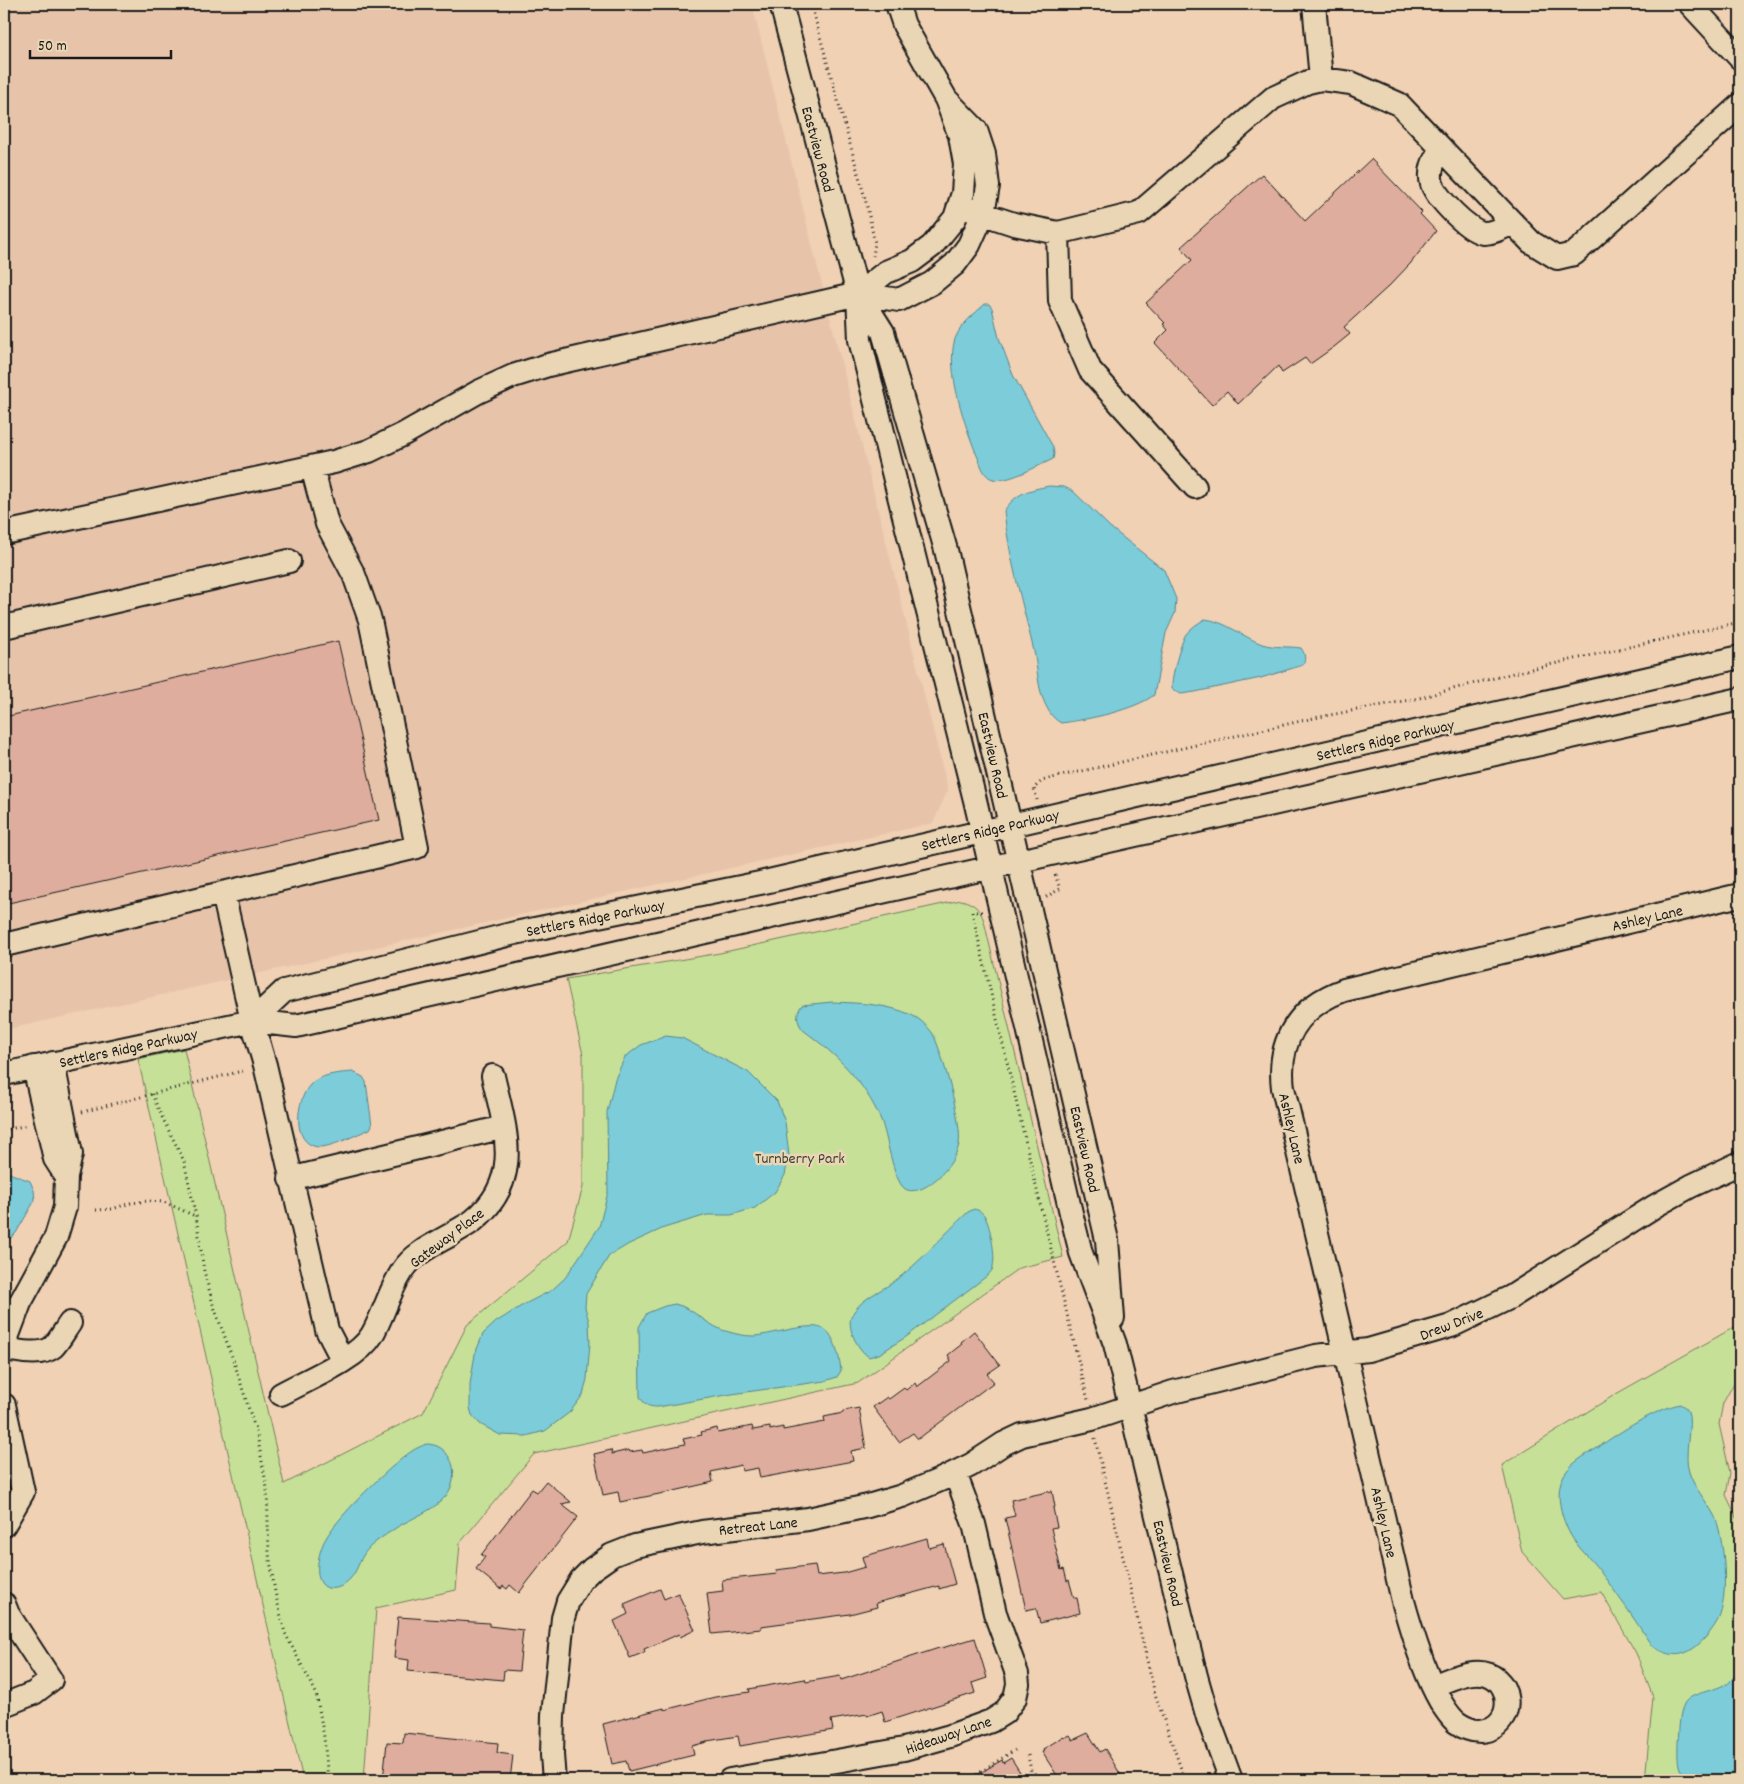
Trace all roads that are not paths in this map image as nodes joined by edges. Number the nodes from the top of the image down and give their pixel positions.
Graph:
1 (781, 4) edge
2 (897, 4) edge
3 (1314, 4) edge
4 (1690, 4) edge
5 (1740, 58) edge
6 (1321, 79) junction
7 (946, 99) junction
8 (1740, 105) edge
9 (1441, 148) junction
10 (959, 206) junction
11 (983, 214) junction
12 (1513, 223) junction
13 (1058, 233) junction
14 (858, 294) junction
15 (312, 467) junction
16 (1195, 487) dead end
17 (4, 533) edge
18 (289, 561) dead end
19 (4, 628) edge
20 (1740, 657) edge
21 (1740, 699) edge
22 (1010, 825) junction
23 (982, 831) junction
24 (1019, 862) junction
25 (991, 868) junction
26 (223, 893) junction
27 (1740, 895) edge
28 (4, 945) edge
29 (252, 1022) junction
30 (43, 1065) junction
31 (4, 1074) edge
32 (494, 1076) dead end
33 (504, 1126) junction
34 (1740, 1163) edge
35 (290, 1179) junction
36 (70, 1323) dead end
37 (1115, 1344) junction
38 (4, 1350) edge
39 (1346, 1352) junction
40 (343, 1361) junction
41 (281, 1394) dead end
42 (4, 1405) edge
43 (1131, 1406) junction
44 (956, 1473) junction
45 (4, 1525) edge
46 (4, 1604) edge
47 (1433, 1686) dead end
48 (4, 1705) edge
49 (554, 1780) edge
50 (730, 1780) edge
51 (1231, 1780) edge

1 - 14 street, Eastview Road
2 - 7 street
3 - 6 street
4 - 5 street
6 - 9 street
6 - 13 street
7 - 10 street
7 - 11 street
8 - 12 street
9 - 12 street
9 - 12 street
10 - 11 street
10 - 14 street
11 - 13 street
11 - 14 street
13 - 16 street
14 - 15 street
14 - 22 street, Eastview Road
14 - 23 street, Eastview Road
15 - 17 street
15 - 26 street
18 - 19 street
20 - 22 street, Settlers Ridge Parkway
21 - 24 street, Settlers Ridge Parkway
22 - 23 street, Settlers Ridge Parkway
22 - 24 street, Eastview Road
23 - 25 street, Eastview Road
23 - 29 street, Settlers Ridge Parkway
24 - 25 street, Settlers Ridge Parkway
24 - 37 street, Eastview Road
25 - 29 street, Settlers Ridge Parkway
25 - 37 street, Eastview Road
26 - 28 street
26 - 29 street
27 - 39 street, Ashley Lane
29 - 30 street, Settlers Ridge Parkway
29 - 35 street
30 - 31 street, Settlers Ridge Parkway
30 - 38 street
32 - 33 street, Gateway Place
33 - 35 street
33 - 40 street, Gateway Place
34 - 39 street, Drew Drive
35 - 40 street
36 - 38 street
37 - 43 street, Eastview Road
39 - 43 street, Drew Drive
39 - 47 street, Ashley Lane
40 - 41 street, Gateway Place
42 - 45 street
43 - 44 street, Retreat Lane
43 - 51 street, Eastview Road
44 - 49 street, Retreat Lane
44 - 50 street, Hideaway Lane
46 - 48 street

